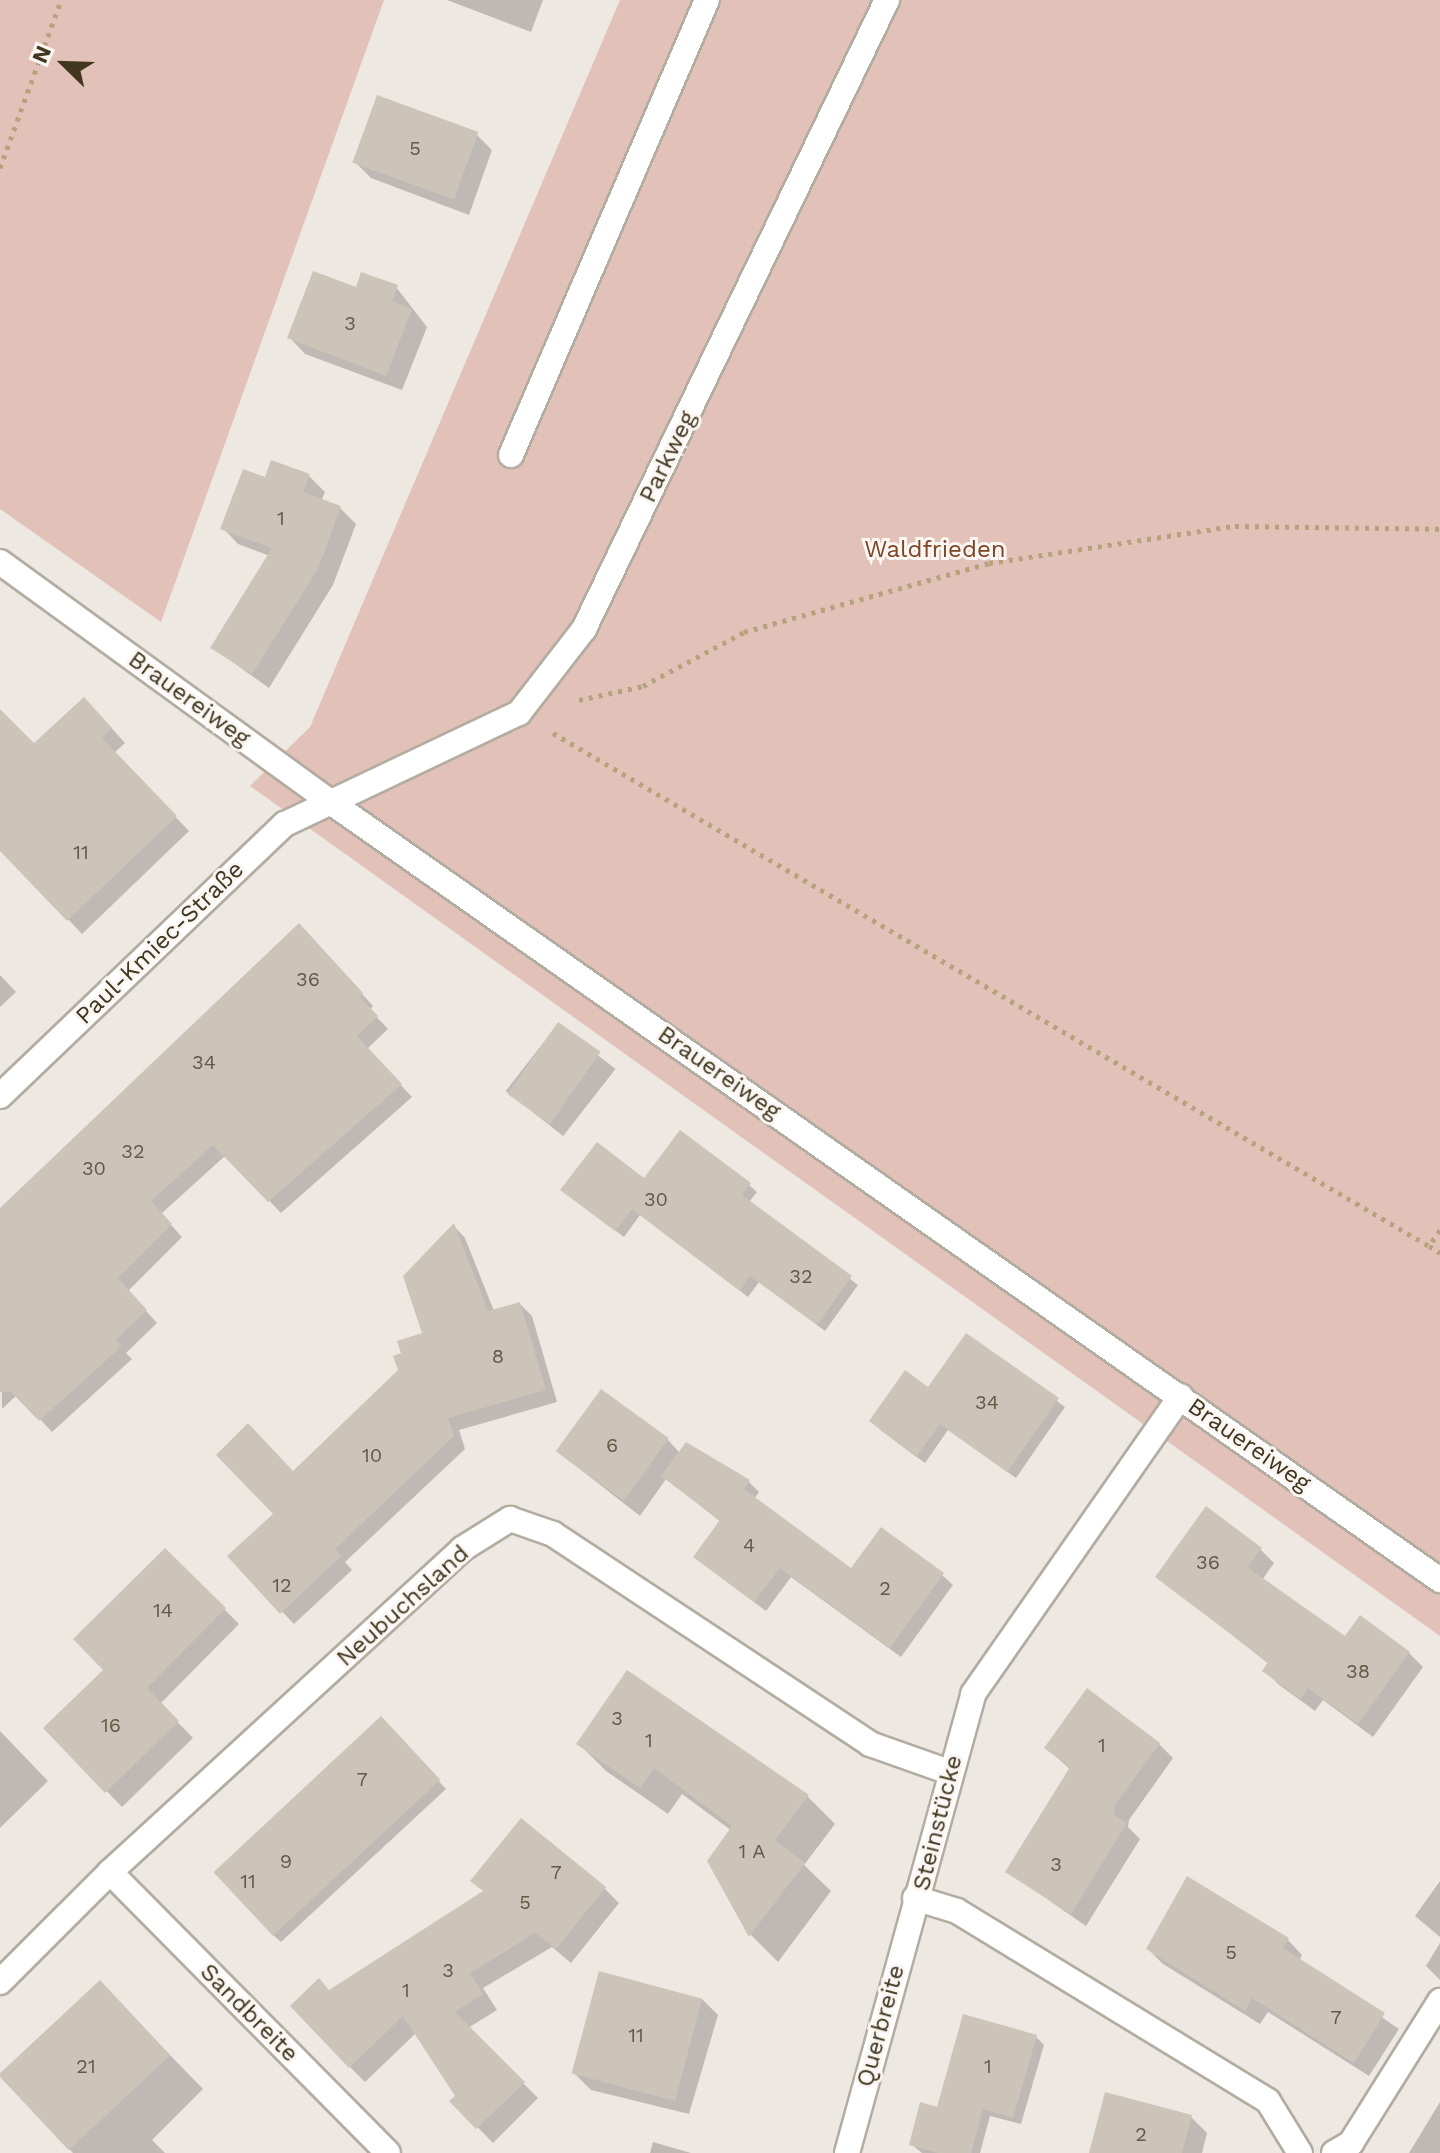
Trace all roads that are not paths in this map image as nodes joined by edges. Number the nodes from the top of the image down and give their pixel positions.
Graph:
1 (707, 0) edge
2 (887, 0) edge
3 (511, 455) dead end
4 (0, 562) edge
5 (329, 801) junction
6 (0, 1096) edge
7 (1181, 1396) junction
8 (1440, 1580) edge
9 (949, 1772) junction
10 (110, 1872) junction
11 (915, 1898) junction
12 (0, 1982) edge
13 (1440, 2001) edge
14 (388, 2153) edge
15 (847, 2153) edge
16 (1300, 2153) edge
17 (1334, 2153) edge

1 - 3 street
2 - 5 street, Parkweg
4 - 5 street, Brauereiweg
5 - 6 street, Paul-Kmiec-Straße
5 - 7 street, Brauereiweg
7 - 8 street, Brauereiweg
7 - 9 street, Steinstücke
9 - 10 street, Neubuchsland
9 - 11 street, Steinstücke
10 - 12 street, Neubuchsland
10 - 14 street, Sandbreite
11 - 15 street, Querbreite
11 - 16 street, Steinstücke
13 - 17 street

